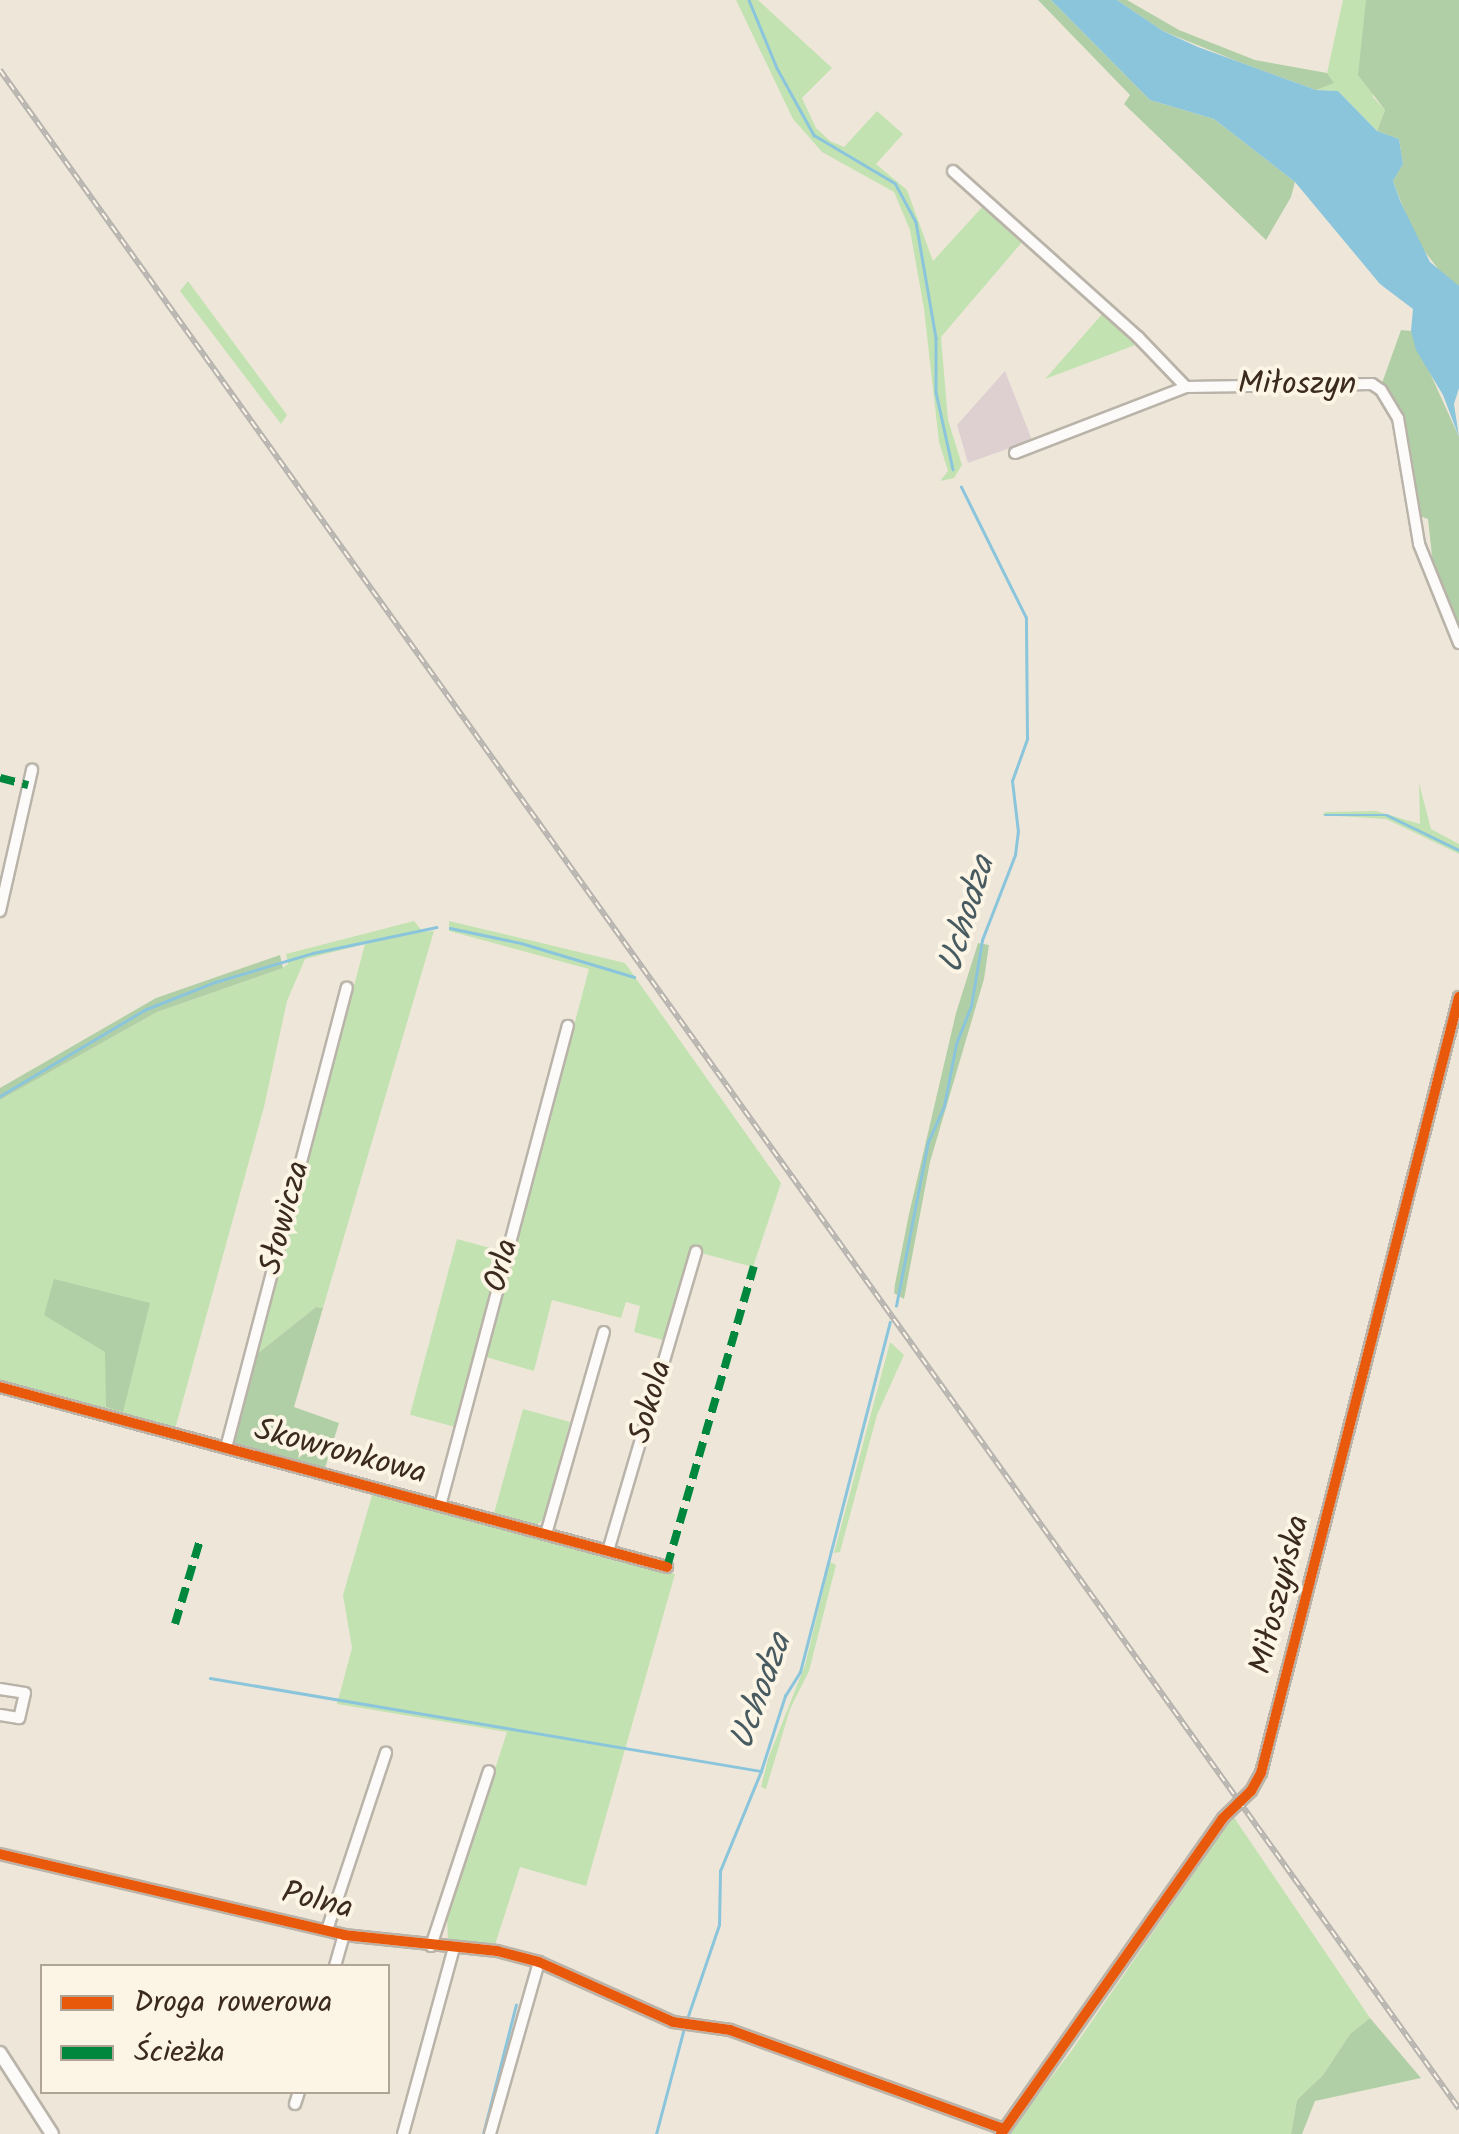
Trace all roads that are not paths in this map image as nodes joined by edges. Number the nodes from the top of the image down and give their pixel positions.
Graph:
1 (953, 172) dead end
2 (1186, 387) junction
3 (1015, 453) dead end
4 (1459, 643) edge
5 (32, 770) dead end
6 (0, 911) edge
7 (348, 988) dead end
8 (1459, 998) edge
9 (568, 1026) dead end
10 (696, 1252) dead end
11 (604, 1332) dead end
12 (0, 1387) edge
13 (226, 1448) junction
14 (440, 1506) junction
15 (546, 1534) junction
16 (608, 1552) junction
17 (667, 1567) dead end
18 (0, 1688) edge
19 (0, 1715) edge
20 (386, 1753) dead end
21 (489, 1771) dead end
22 (0, 1854) edge
23 (327, 1930) junction
24 (344, 1935) junction
25 (430, 1946) junction
26 (454, 1947) junction
27 (539, 1962) junction
28 (335, 1964) edge
29 (0, 2053) edge
30 (298, 2094) edge
31 (295, 2104) dead end
32 (1003, 2132) edge
33 (52, 2134) edge
34 (403, 2134) edge
35 (490, 2134) edge

1 - 2 street
2 - 3 street, Miłoszyn
2 - 4 street, Miłoszyn
5 - 6 street
7 - 13 street, Słowicza
8 - 32 street, Miłoszyńska
9 - 14 street, Orla
10 - 16 street, Sokola
11 - 15 street
12 - 13 street, Skowronkowa
13 - 14 street, Skowronkowa
14 - 15 street, Skowronkowa
15 - 16 street, Skowronkowa
16 - 17 street, Skowronkowa
18 - 19 street
20 - 23 street
21 - 25 street
22 - 23 street, Polna
23 - 24 street, Polna
24 - 25 street, Polna
24 - 28 street
25 - 26 street, Polna
26 - 27 street, Polna
26 - 34 street
27 - 32 street, Polna
27 - 35 street
29 - 33 street
30 - 31 street

